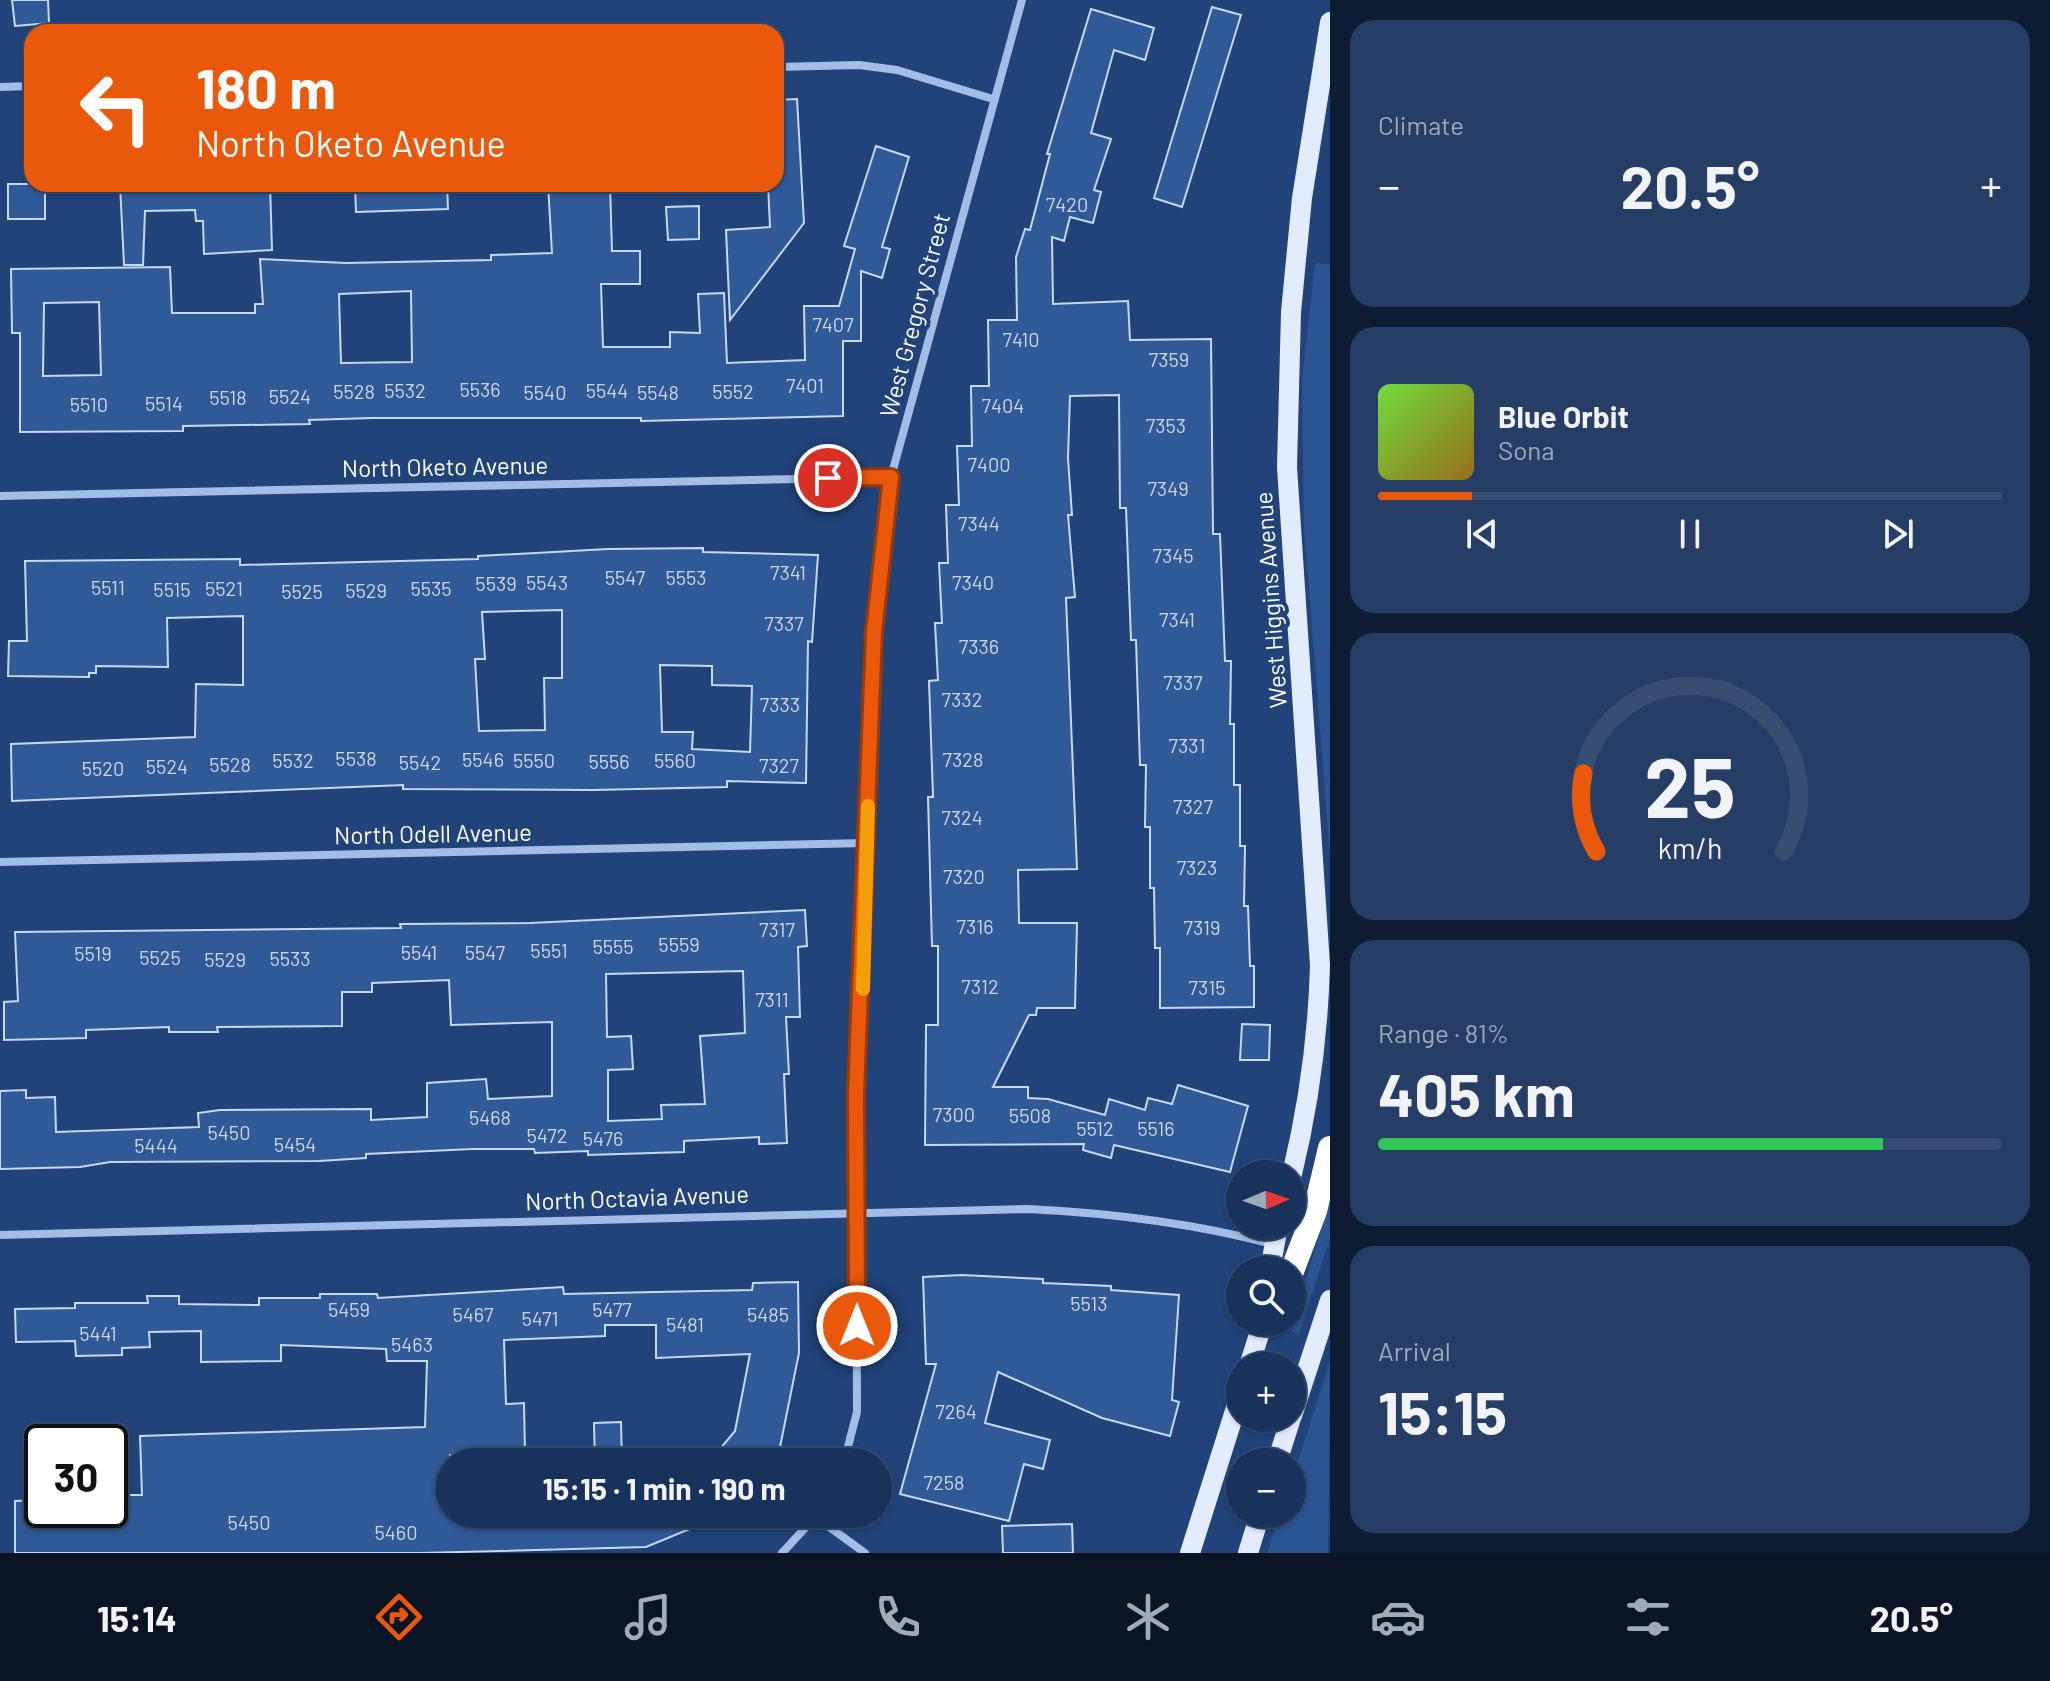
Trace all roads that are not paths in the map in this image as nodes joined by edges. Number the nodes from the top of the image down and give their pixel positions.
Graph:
1 (1022, 0) edge
2 (1330, 22) edge
3 (784, 67) edge
4 (24, 86) edge
5 (0, 87) edge
6 (993, 99) junction
7 (891, 477) junction
8 (0, 496) edge
9 (866, 843) junction
10 (0, 862) edge
11 (1330, 1148) edge
12 (1295, 1160) edge
13 (857, 1211) junction
14 (1226, 1232) edge
15 (0, 1235) edge
16 (1298, 1256) edge
17 (1330, 1300) edge
18 (1306, 1374) edge
19 (1228, 1432) edge
20 (848, 1448) edge
21 (806, 1528) edge
22 (833, 1528) edge
23 (1256, 1528) edge
24 (782, 1553) edge
25 (865, 1553) edge
26 (1190, 1553) edge
27 (1248, 1553) edge

1 - 6 street, West Gregory Street
2 - 12 main road, West Higgins Avenue
3 - 6 street
4 - 5 street
6 - 7 street, West Gregory Street
7 - 8 street, North Oketo Avenue
7 - 9 street, West Gregory Street
9 - 10 street, North Odell Avenue
9 - 13 street, West Gregory Street
11 - 16 highway
13 - 14 street, North Octavia Avenue
13 - 15 street, North Octavia Avenue
13 - 20 street, West Gregory Street
17 - 18 main road
19 - 26 main road
21 - 24 street
22 - 25 street
23 - 27 main road

